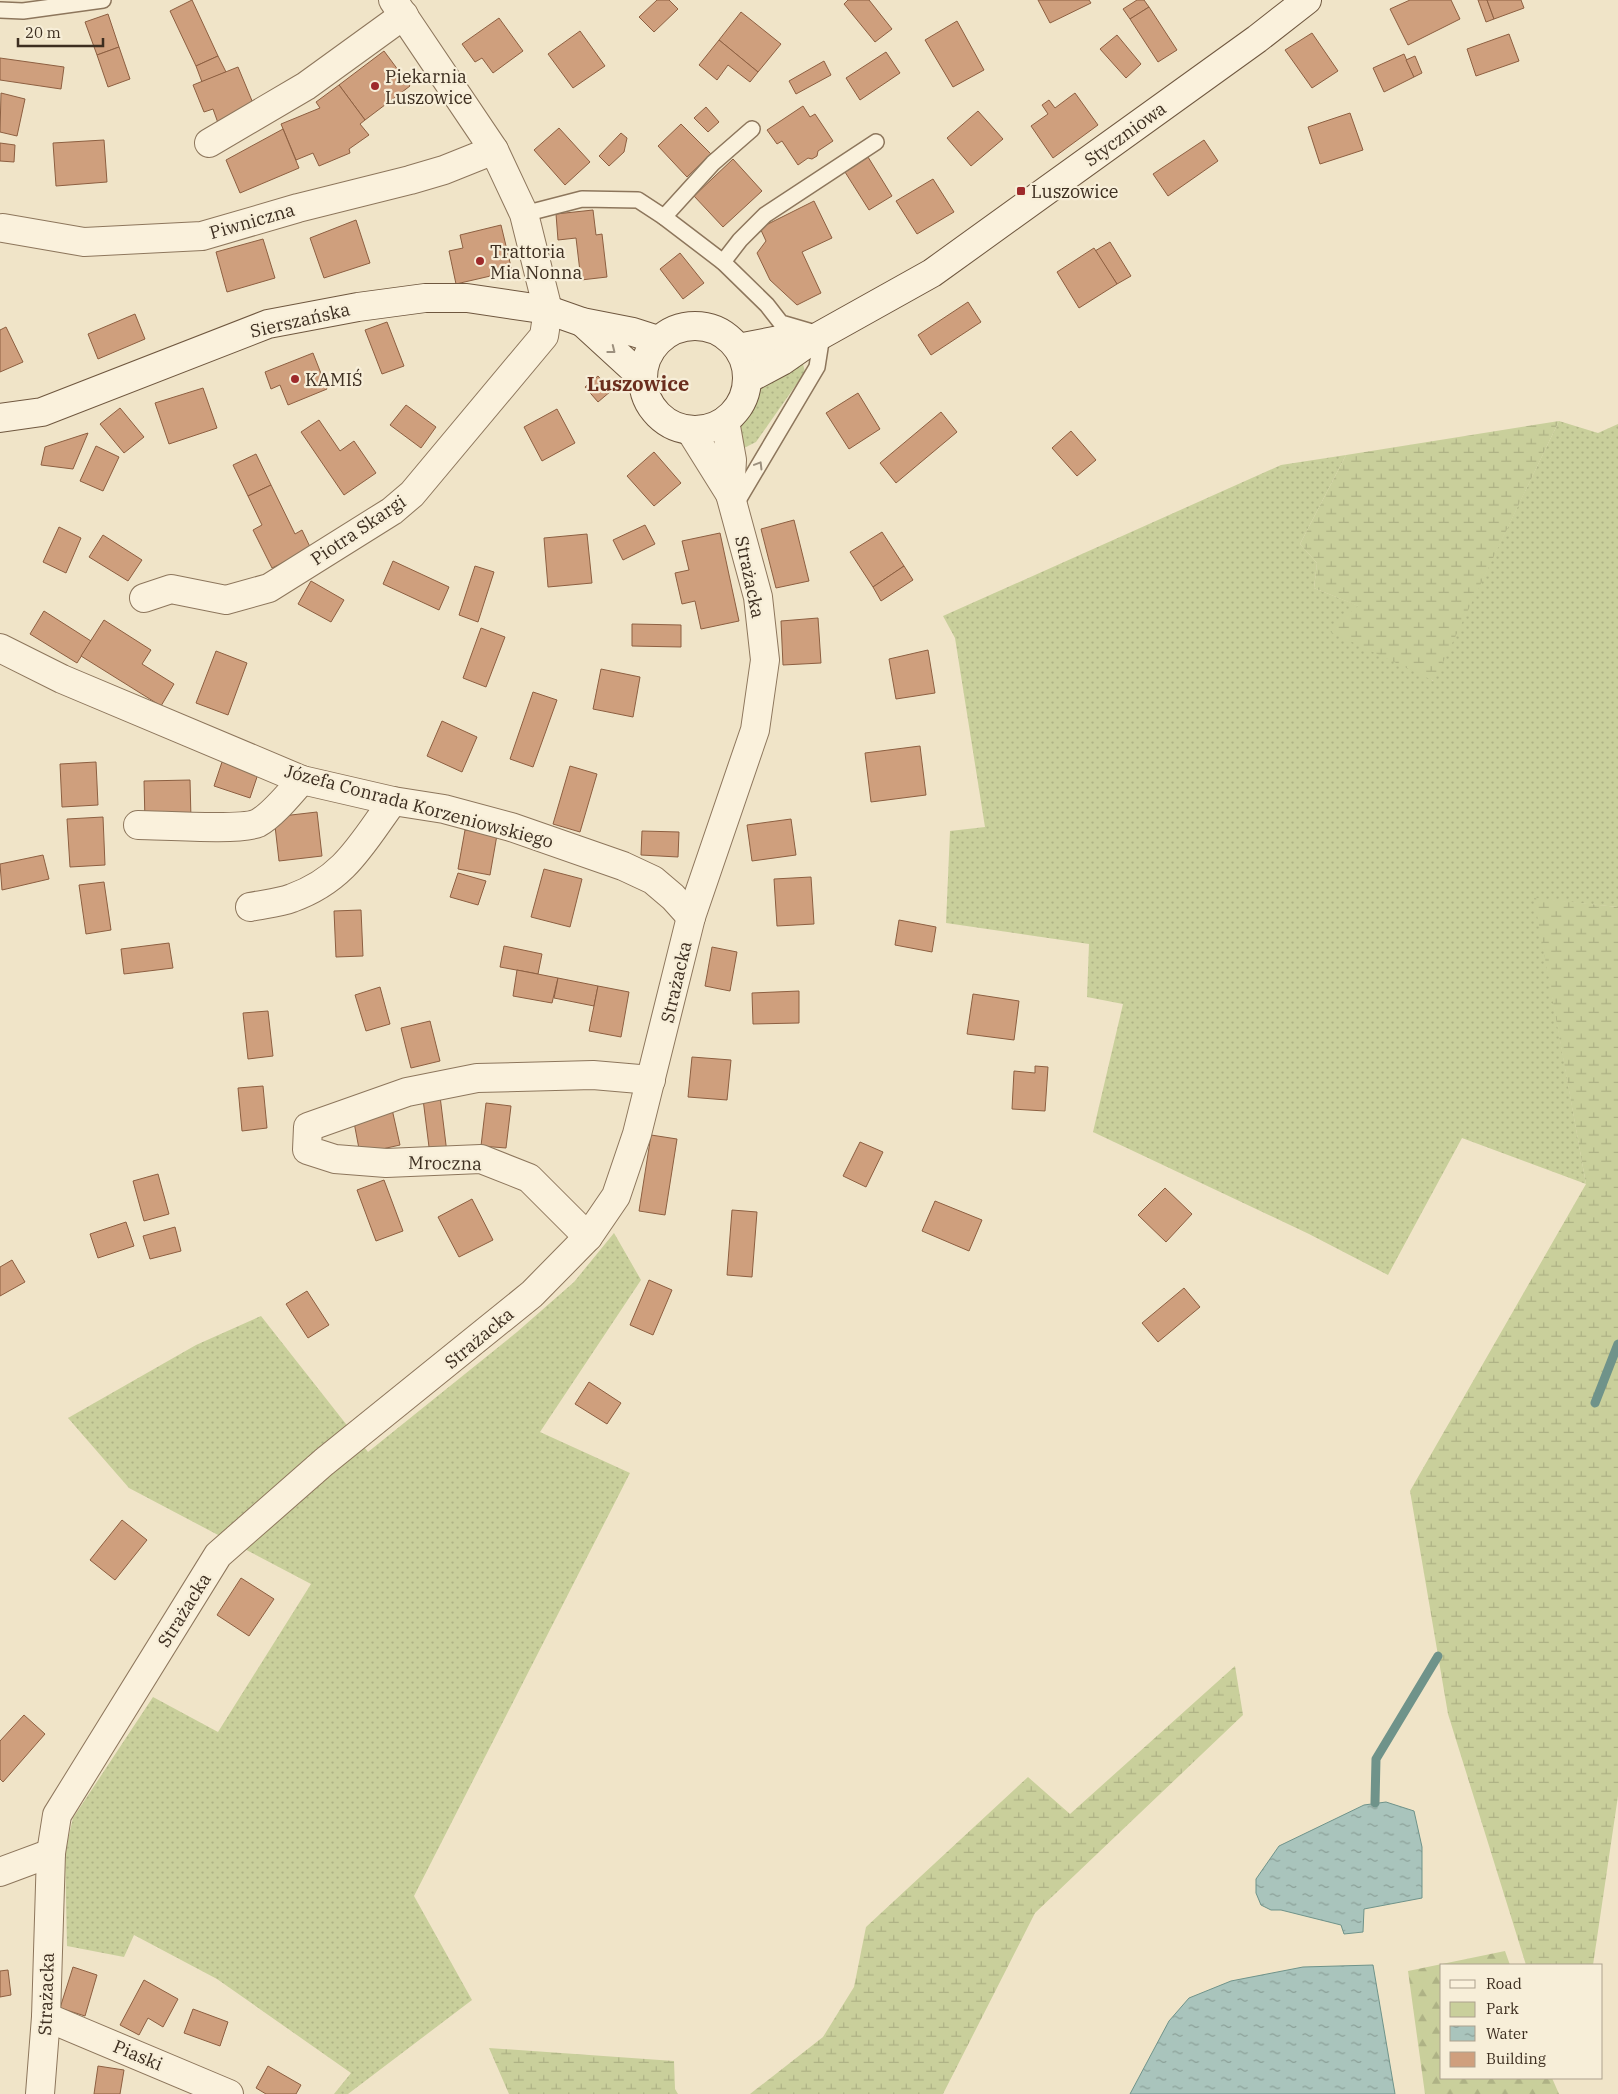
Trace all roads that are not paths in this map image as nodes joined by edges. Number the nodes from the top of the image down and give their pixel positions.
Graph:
1 (102, 0) edge
2 (1307, 0) edge
3 (83, 2) edge
4 (398, 8) edge
5 (0, 10) edge
6 (752, 129) dead end
7 (876, 142) dead end
8 (209, 143) dead end
9 (494, 150) junction
10 (524, 214) junction
11 (664, 217) junction
12 (3, 228) dead end
13 (723, 262) junction
14 (548, 310) junction
15 (582, 322) junction
16 (817, 338) junction
17 (658, 340) junction
18 (738, 348) junction
19 (642, 377) junction
20 (748, 379) junction
21 (0, 418) edge
22 (725, 422) junction
23 (690, 430) junction
24 (732, 500) junction
25 (144, 598) dead end
26 (0, 648) edge
27 (302, 780) junction
28 (393, 801) junction
29 (138, 825) dead end
30 (250, 907) dead end
31 (691, 917) junction
32 (651, 1080) junction
33 (588, 1237) junction
34 (52, 1853) junction
35 (0, 1872) edge
36 (46, 2017) junction
37 (40, 2094) edge
38 (229, 2094) edge

1 - 3 lane
2 - 16 street, Styczniowa
3 - 5 lane
4 - 8 street
4 - 9 street
6 - 11 lane
7 - 13 lane
9 - 10 street
9 - 12 street, Piwniczna
10 - 11 lane
10 - 14 street
11 - 13 lane
13 - 16 lane
14 - 15 street, Sierszańska
14 - 21 street, Sierszańska
14 - 25 street, Piotra Skargi
15 - 17 street, Sierszańska
15 -> 19 street, Sierszańska
16 - 18 street, Styczniowa
16 - 20 street, Styczniowa
24 -> 16 lane
17 - 18 street
17 - 19 street
18 - 20 street
19 - 23 street
20 - 22 street
22 - 23 street
22 - 24 street, Strażacka
23 - 24 street, Strażacka
24 - 31 street, Strażacka
26 - 27 street, Józefa Conrada Korzeniowskiego
27 - 28 street, Józefa Conrada Korzeniowskiego
27 - 29 street
28 - 30 street
28 - 31 street, Józefa Conrada Korzeniowskiego
31 - 32 street, Strażacka
32 - 33 street, Strażacka
32 - 33 street, Mroczna
33 - 34 street, Strażacka
34 - 35 street
34 - 36 street, Strażacka
36 - 37 street, Strażacka
36 - 38 street, Piaski

